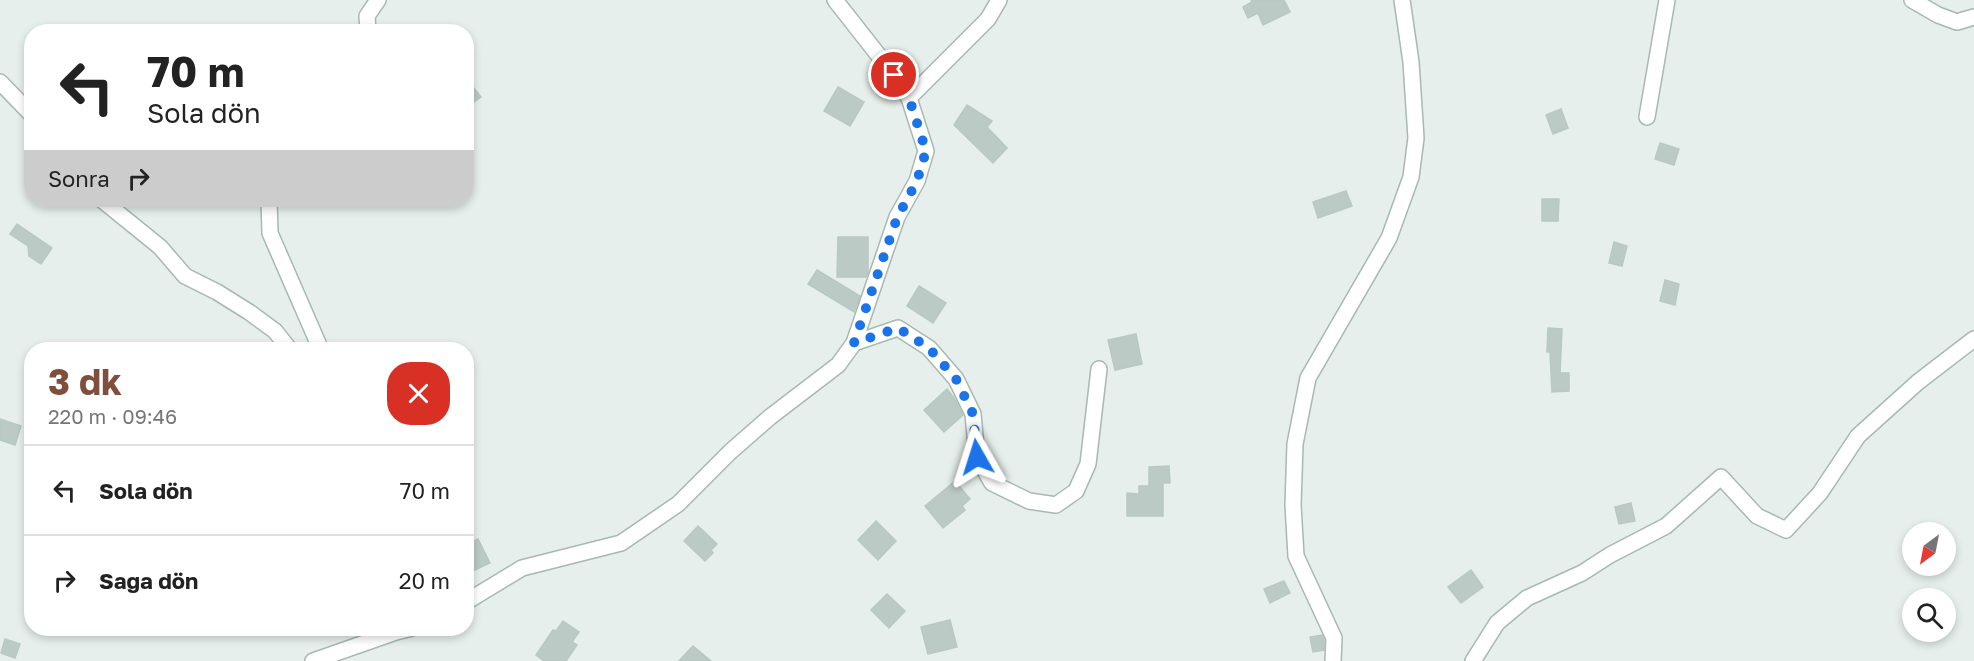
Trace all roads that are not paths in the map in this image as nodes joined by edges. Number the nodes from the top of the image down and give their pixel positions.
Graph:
1 (378, 0) edge
2 (836, 0) edge
3 (999, 0) edge
4 (1402, 0) edge
5 (1667, 0) edge
6 (1912, 0) edge
7 (1974, 17) edge
8 (368, 24) edge
9 (0, 82) edge
10 (909, 98) junction
11 (24, 107) edge
12 (1647, 117) dead end
13 (111, 207) edge
14 (269, 207) edge
15 (1974, 339) edge
16 (284, 342) edge
17 (318, 342) edge
18 (854, 343) junction
19 (1099, 369) dead end
20 (474, 597) edge
21 (381, 636) edge
22 (313, 661) edge
23 (1333, 661) edge
24 (1473, 661) edge

1 - 8 street
2 - 10 street
3 - 10 street
4 - 23 street
5 - 12 street
6 - 7 street
9 - 11 street
10 - 18 street
13 - 16 street
14 - 17 street
15 - 24 street
18 - 19 street
18 - 20 street
21 - 22 street

